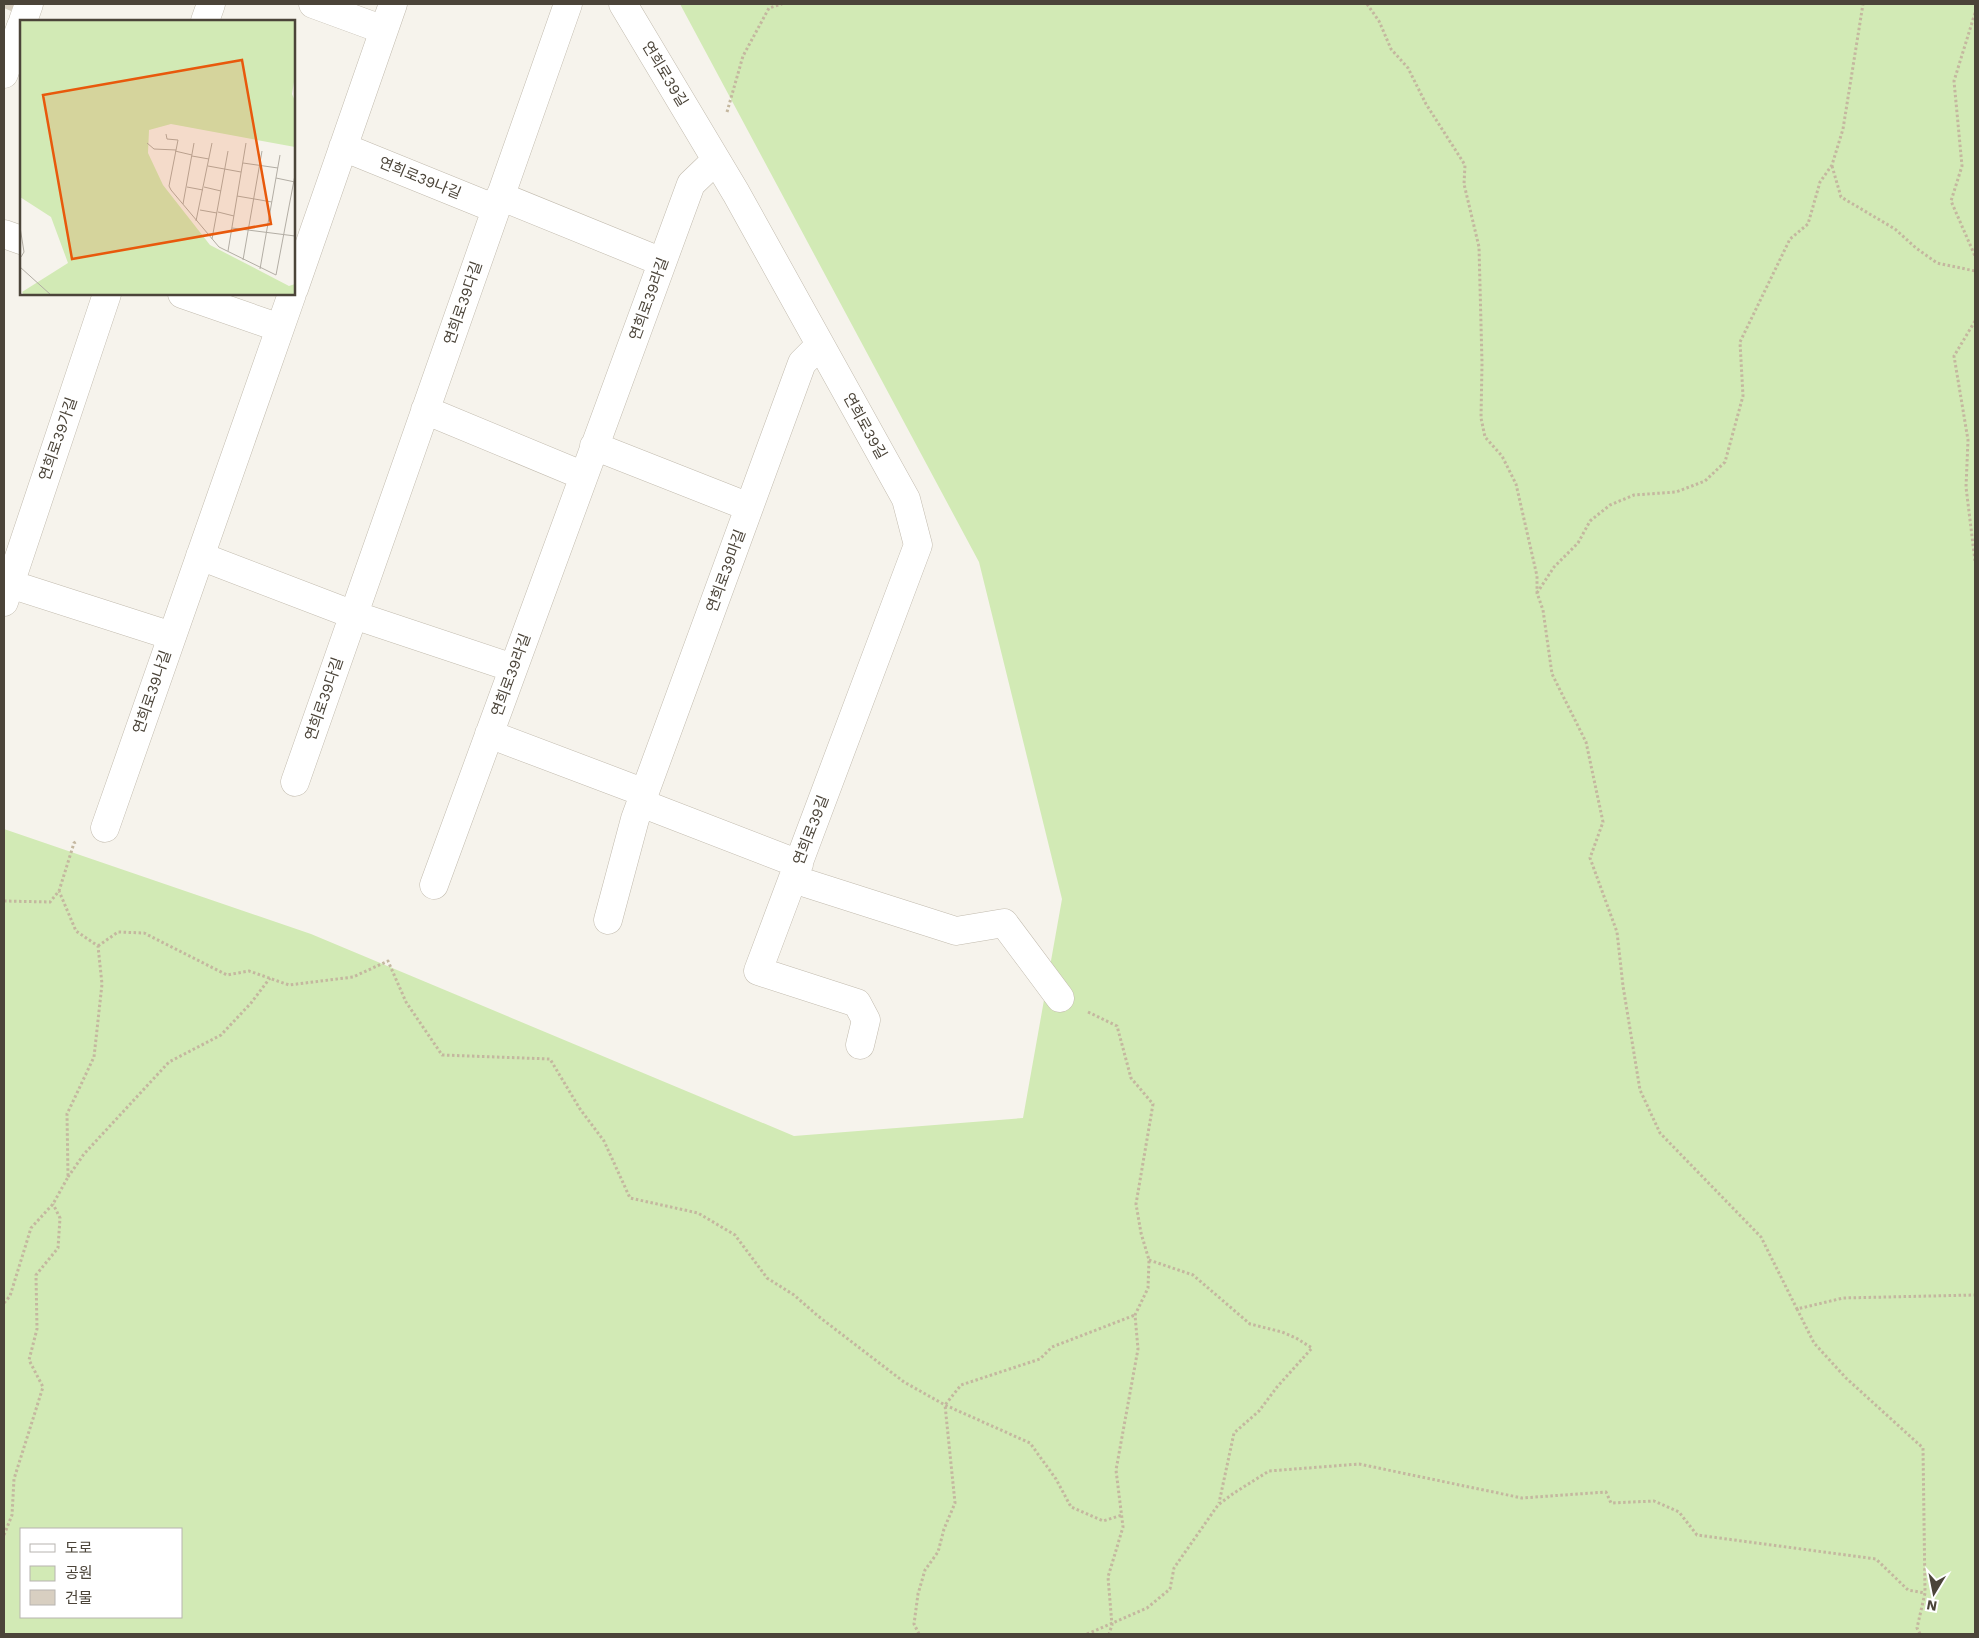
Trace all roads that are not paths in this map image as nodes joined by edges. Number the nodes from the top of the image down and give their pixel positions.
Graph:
1 (29, 4) edge
2 (211, 4) edge
3 (312, 4) edge
4 (393, 4) edge
5 (568, 4) edge
6 (623, 4) edge
7 (23, 20) edge
8 (205, 20) edge
9 (20, 29) edge
10 (384, 30) junction
11 (4, 74) edge
12 (343, 146) junction
13 (716, 160) junction
14 (498, 203) junction
15 (4, 234) edge
16 (20, 240) edge
17 (662, 262) junction
18 (295, 285) edge
19 (107, 295) edge
20 (185, 295) edge
21 (292, 295) edge
22 (280, 328) junction
23 (820, 345) junction
24 (426, 410) junction
25 (594, 446) junction
26 (584, 476) junction
27 (749, 506) junction
28 (200, 556) junction
29 (6, 590) edge
30 (354, 615) junction
31 (172, 636) junction
32 (513, 668) junction
33 (489, 734) junction
34 (295, 782) dead end
35 (643, 798) junction
36 (105, 828) road end
37 (796, 871) junction
38 (434, 885) dead end
39 (608, 920) dead end
40 (1060, 998) road end
41 (860, 1045) dead end

1 - 7 street
2 - 8 street
3 - 10 street
4 - 10 street
5 - 14 street, 연희로39다길
6 - 13 street, 연희로39길
9 - 11 street
10 - 12 street
12 - 14 street, 연희로39나길
12 - 18 street
13 - 17 street, 연희로39라길
13 - 23 street, 연희로39길
14 - 17 street
14 - 24 street, 연희로39다길
15 - 16 street
17 - 25 street, 연희로39라길
19 - 29 street, 연희로39가길
20 - 22 street
21 - 22 street, 연희로39나길
22 - 28 street, 연희로39나길
23 - 27 street, 연희로39마길
23 - 37 street, 연희로39길
24 - 26 street
24 - 30 street, 연희로39다길
25 - 26 street, 연희로39라길
25 - 27 street
26 - 32 street, 연희로39라길
27 - 35 street, 연희로39마길
28 - 30 street
28 - 31 street, 연희로39나길
29 - 31 street, 연희로39가길
30 - 32 street
30 - 34 street, 연희로39다길
31 - 36 street, 연희로39나길
32 - 33 street, 연희로39라길
33 - 35 street, 연희로39라길
33 - 38 street, 연희로39라길
35 - 37 street
35 - 39 street, 연희로39마길
37 - 40 street, 연희로39길
37 - 41 street, 연희로39길

